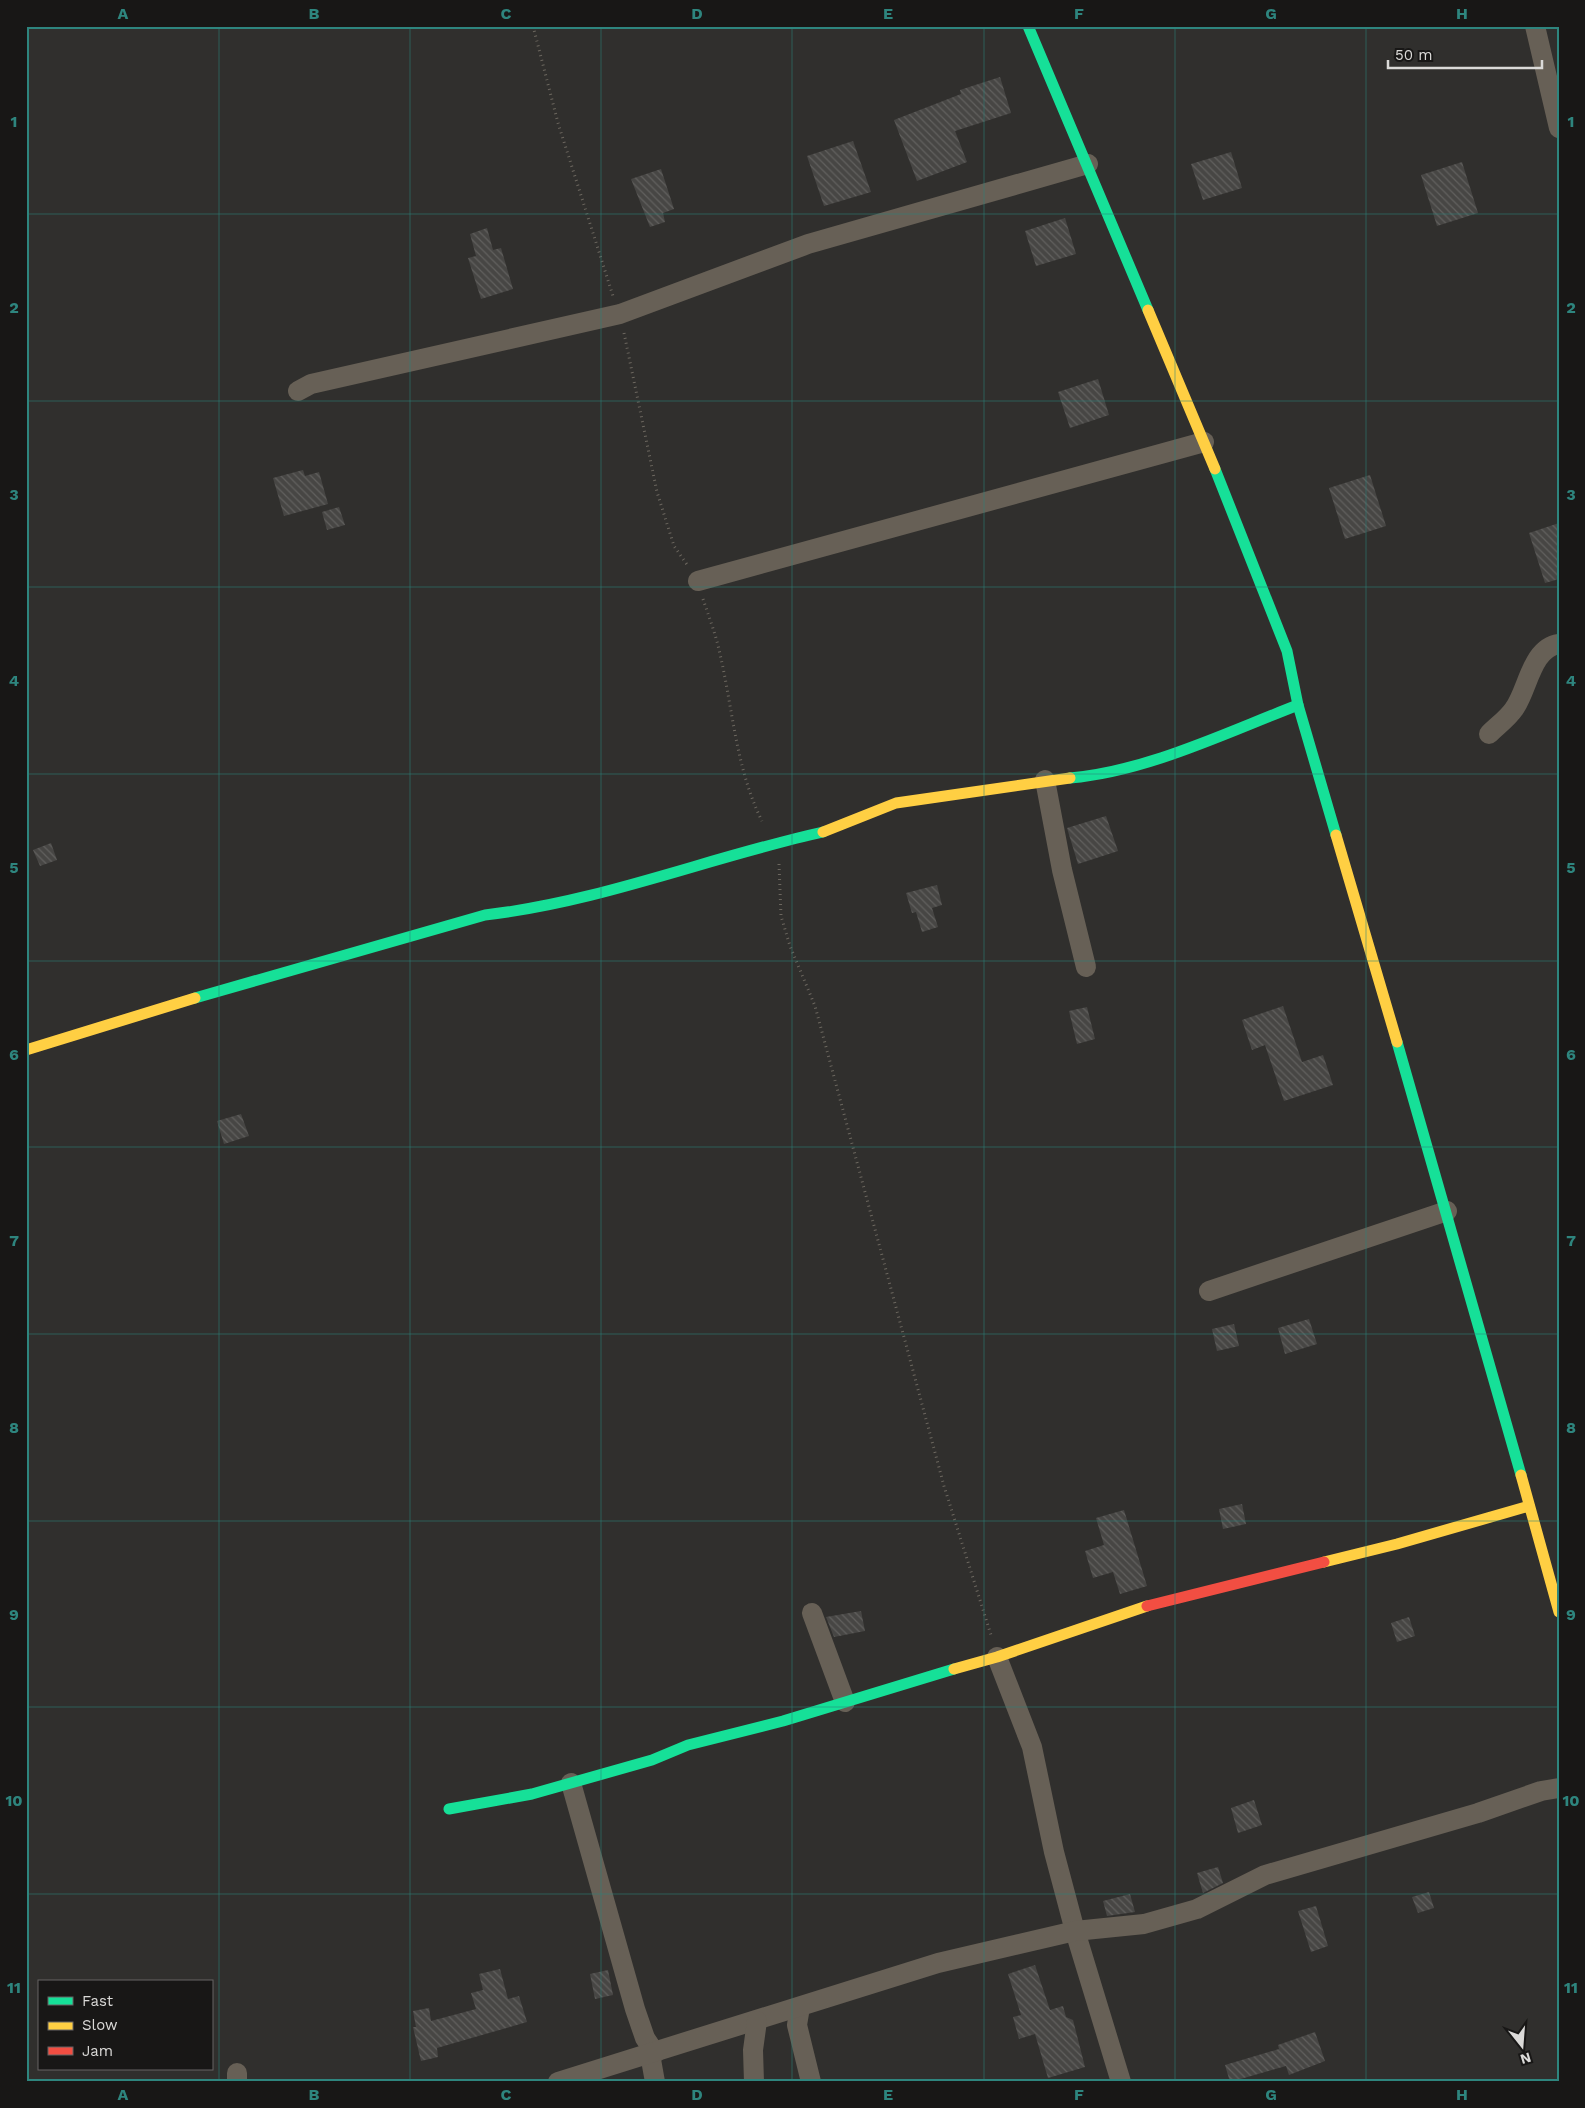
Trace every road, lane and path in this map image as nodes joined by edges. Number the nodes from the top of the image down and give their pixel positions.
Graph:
1 (1028, 26) edge
2 (1534, 26) edge
3 (1559, 128) edge
4 (1088, 164) junction
5 (298, 391) dead end
6 (1204, 442) junction
7 (698, 581) dead end
8 (1559, 644) edge
9 (1298, 704) junction
10 (1489, 734) dead end
11 (1045, 780) junction
12 (1086, 967) dead end
13 (26, 1050) edge
14 (1447, 1211) junction
15 (1208, 1291) dead end
16 (1529, 1506) junction
17 (1559, 1612) edge
18 (812, 1613) dead end
19 (998, 1657) junction
20 (846, 1702) junction
21 (571, 1783) junction
22 (1559, 1788) edge
23 (449, 1809) dead end
24 (1075, 1931) junction
25 (800, 2006) junction
26 (757, 2021) junction
27 (653, 2053) junction
28 (558, 2082) edge
29 (655, 2082) edge
30 (754, 2082) edge
31 (811, 2082) edge
32 (1121, 2082) edge

1 - 4 street
2 - 3 street
4 - 5 street
4 - 6 street
6 - 7 street
6 - 9 street
8 - 10 street
9 - 11 street
9 - 14 street
11 - 12 street
11 - 13 street
14 - 15 street
14 - 16 street
16 - 17 street
16 - 19 street
18 - 20 street
19 - 20 street
19 - 24 street
20 - 21 street
21 - 23 street
21 - 27 street
22 - 24 street
24 - 25 street
24 - 32 street
25 - 26 street
25 - 31 street
26 - 27 street
26 - 30 street
27 - 28 street
27 - 29 street

